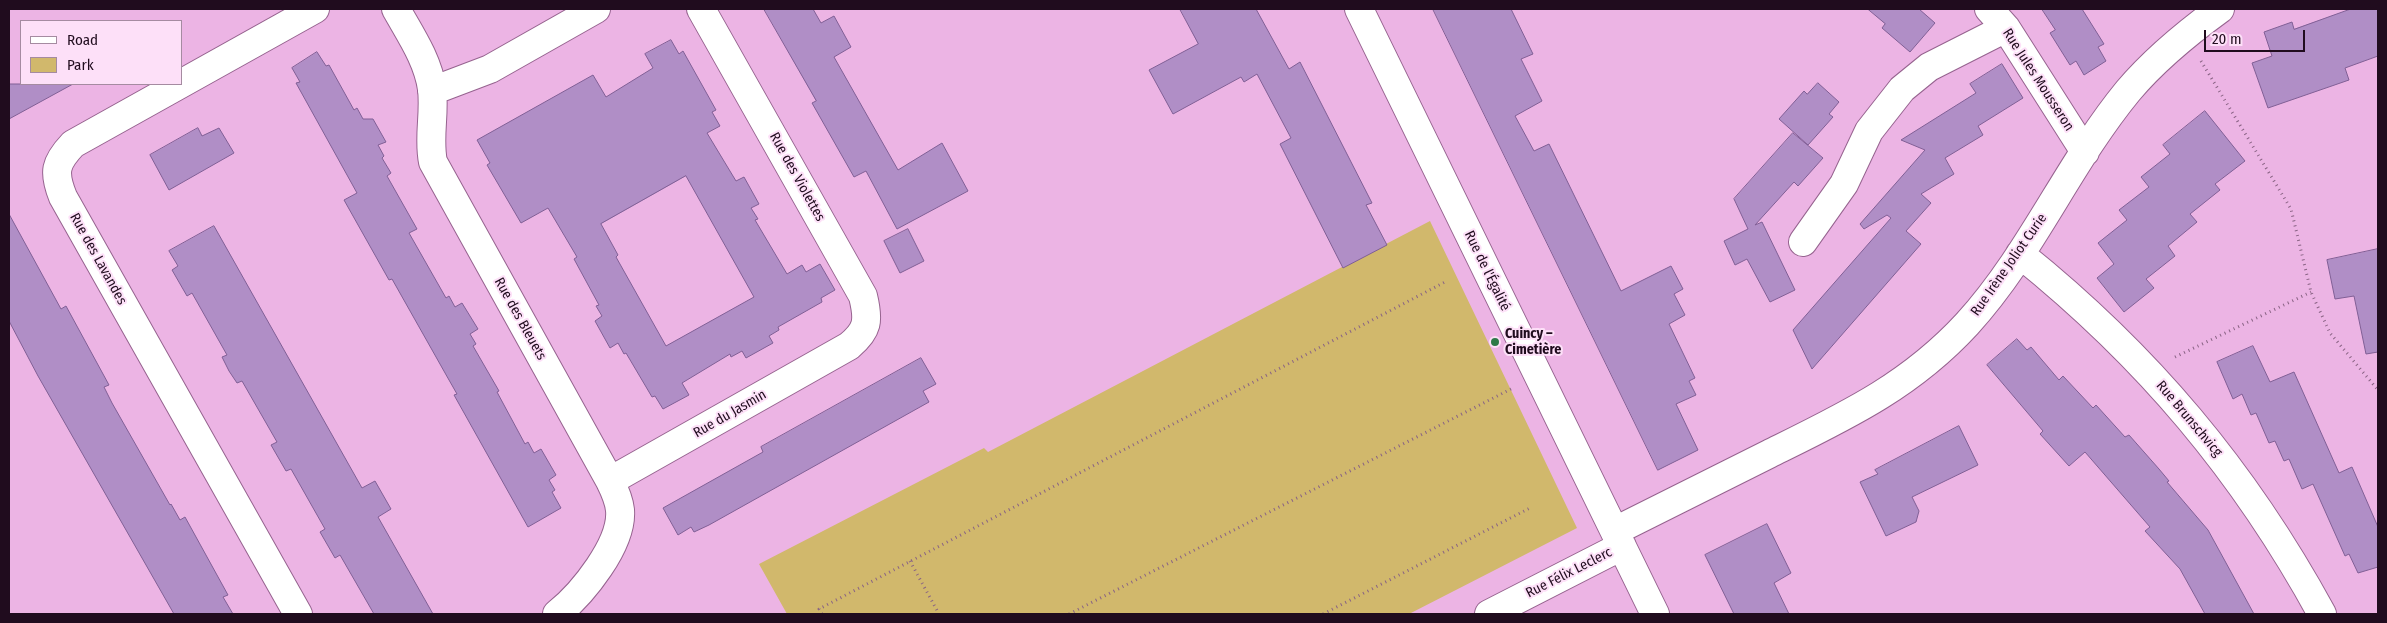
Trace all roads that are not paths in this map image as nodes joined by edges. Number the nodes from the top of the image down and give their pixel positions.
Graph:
1 (315, 9) edge
2 (396, 9) edge
3 (596, 9) edge
4 (702, 9) edge
5 (1359, 9) edge
6 (2220, 9) edge
7 (1998, 19) edge
8 (182, 83) edge
9 (179, 85) edge
10 (432, 90) junction
11 (2085, 152) junction
12 (1803, 242) dead end
13 (2020, 254) junction
14 (849, 346) joint
15 (610, 481) junction
16 (1618, 538) junction
17 (298, 614) edge
18 (557, 614) edge
19 (1489, 614) edge
20 (1655, 614) edge
21 (2322, 614) edge

1 - 8 street, Rue des Lavandes
2 - 10 street, Rue des Bleuets
3 - 10 street
4 - 14 street, Rue des Violettes
5 - 16 street, Rue de l'Égalité
6 - 11 street, Rue Irène Joliot Curie
7 - 11 street, Rue Jules Mousseron
7 - 12 street
9 - 17 street, Rue des Lavandes
10 - 15 street, Rue des Bleuets
11 - 13 street, Rue Irène Joliot Curie
13 - 16 street, Rue Irène Joliot Curie
13 - 21 street, Rue Brunschvicg
14 - 15 street, Rue du Jasmin
15 - 18 street, Rue des Bleuets
16 - 19 street, Rue Félix Leclerc
16 - 20 street, Rue de l'Égalité

